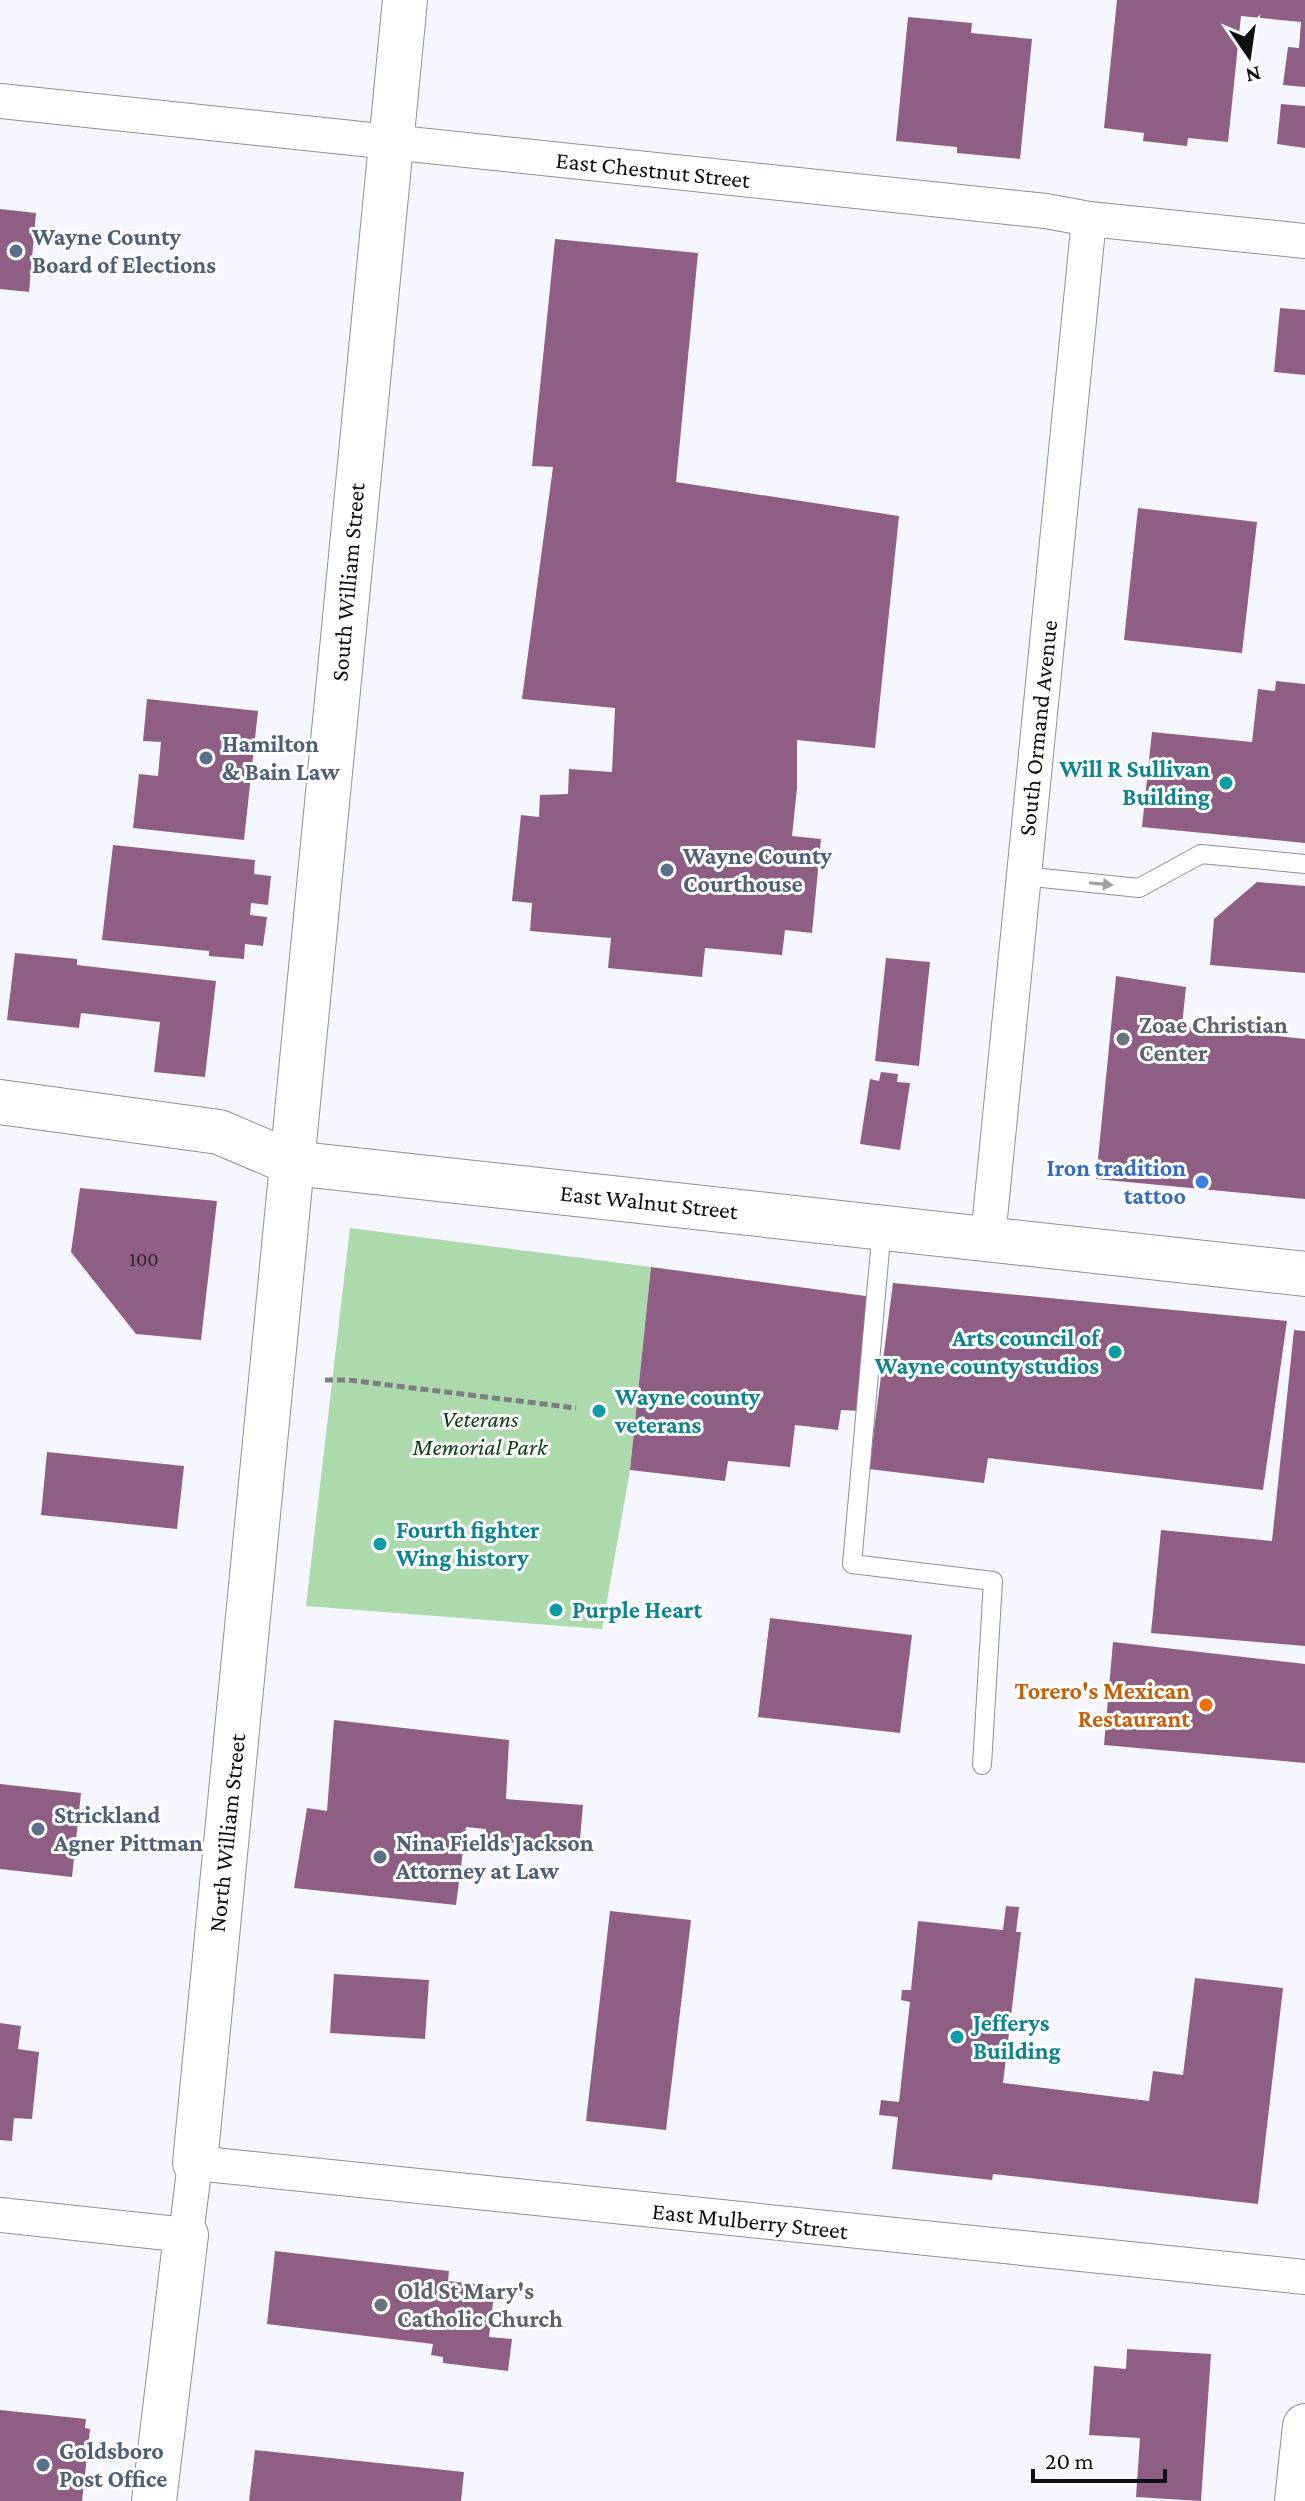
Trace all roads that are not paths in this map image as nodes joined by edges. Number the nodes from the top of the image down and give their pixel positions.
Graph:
1 (405, 0) edge
2 (0, 101) edge
3 (389, 142) junction
4 (1089, 219) junction
5 (1305, 241) edge
6 (1305, 864) edge
7 (1023, 876) junction
8 (0, 1102) edge
9 (292, 1163) junction
10 (882, 1227) junction
11 (988, 1238) junction
12 (1305, 1274) edge
13 (982, 1765) dead end
14 (195, 2163) junction
15 (0, 2215) edge
16 (186, 2235) junction
17 (1305, 2277) edge
18 (1305, 2426) edge
19 (154, 2501) edge
20 (1297, 2501) edge

1 - 3 street, South William Street
2 - 3 street, East Chestnut Street
3 - 4 street, East Chestnut Street
3 - 9 street, South William Street
4 - 5 street, East Chestnut Street
4 - 7 street, South Ormand Avenue
7 -> 6 lane
7 - 11 street, South Ormand Avenue
8 - 9 street, East Walnut Street
9 - 10 street, East Walnut Street
9 - 14 street, North William Street
10 - 11 street, East Walnut Street
10 - 13 lane
11 - 12 street, East Walnut Street
14 - 16 street, North William Street
14 - 17 street, East Mulberry Street
15 - 16 street
16 - 19 street, North William Street
18 - 20 street

